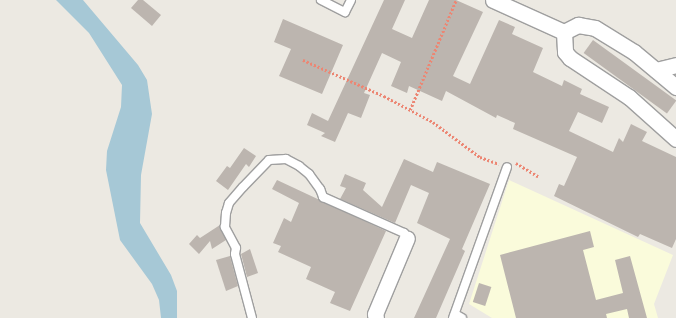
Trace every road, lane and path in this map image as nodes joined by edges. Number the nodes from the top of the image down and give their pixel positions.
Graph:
1 (321, 0) edge
2 (350, 0) edge
3 (456, 0) edge
4 (493, 0) edge
5 (564, 32) junction
6 (303, 60) dead end
7 (676, 65) edge
8 (656, 70) junction
9 (676, 87) edge
10 (410, 110) junction
11 (676, 139) edge
12 (507, 167) junction
13 (538, 176) dead end
14 (408, 238) joint
15 (456, 317) edge
16 (252, 318) edge
17 (376, 318) edge

1 - 2 lane
3 - 10 path
4 - 5 street
5 - 8 street
5 - 11 street
6 - 10 path
7 - 8 street
8 - 9 street
10 - 12 path
12 - 13 path
12 - 15 lane
14 - 16 lane
14 - 17 street

